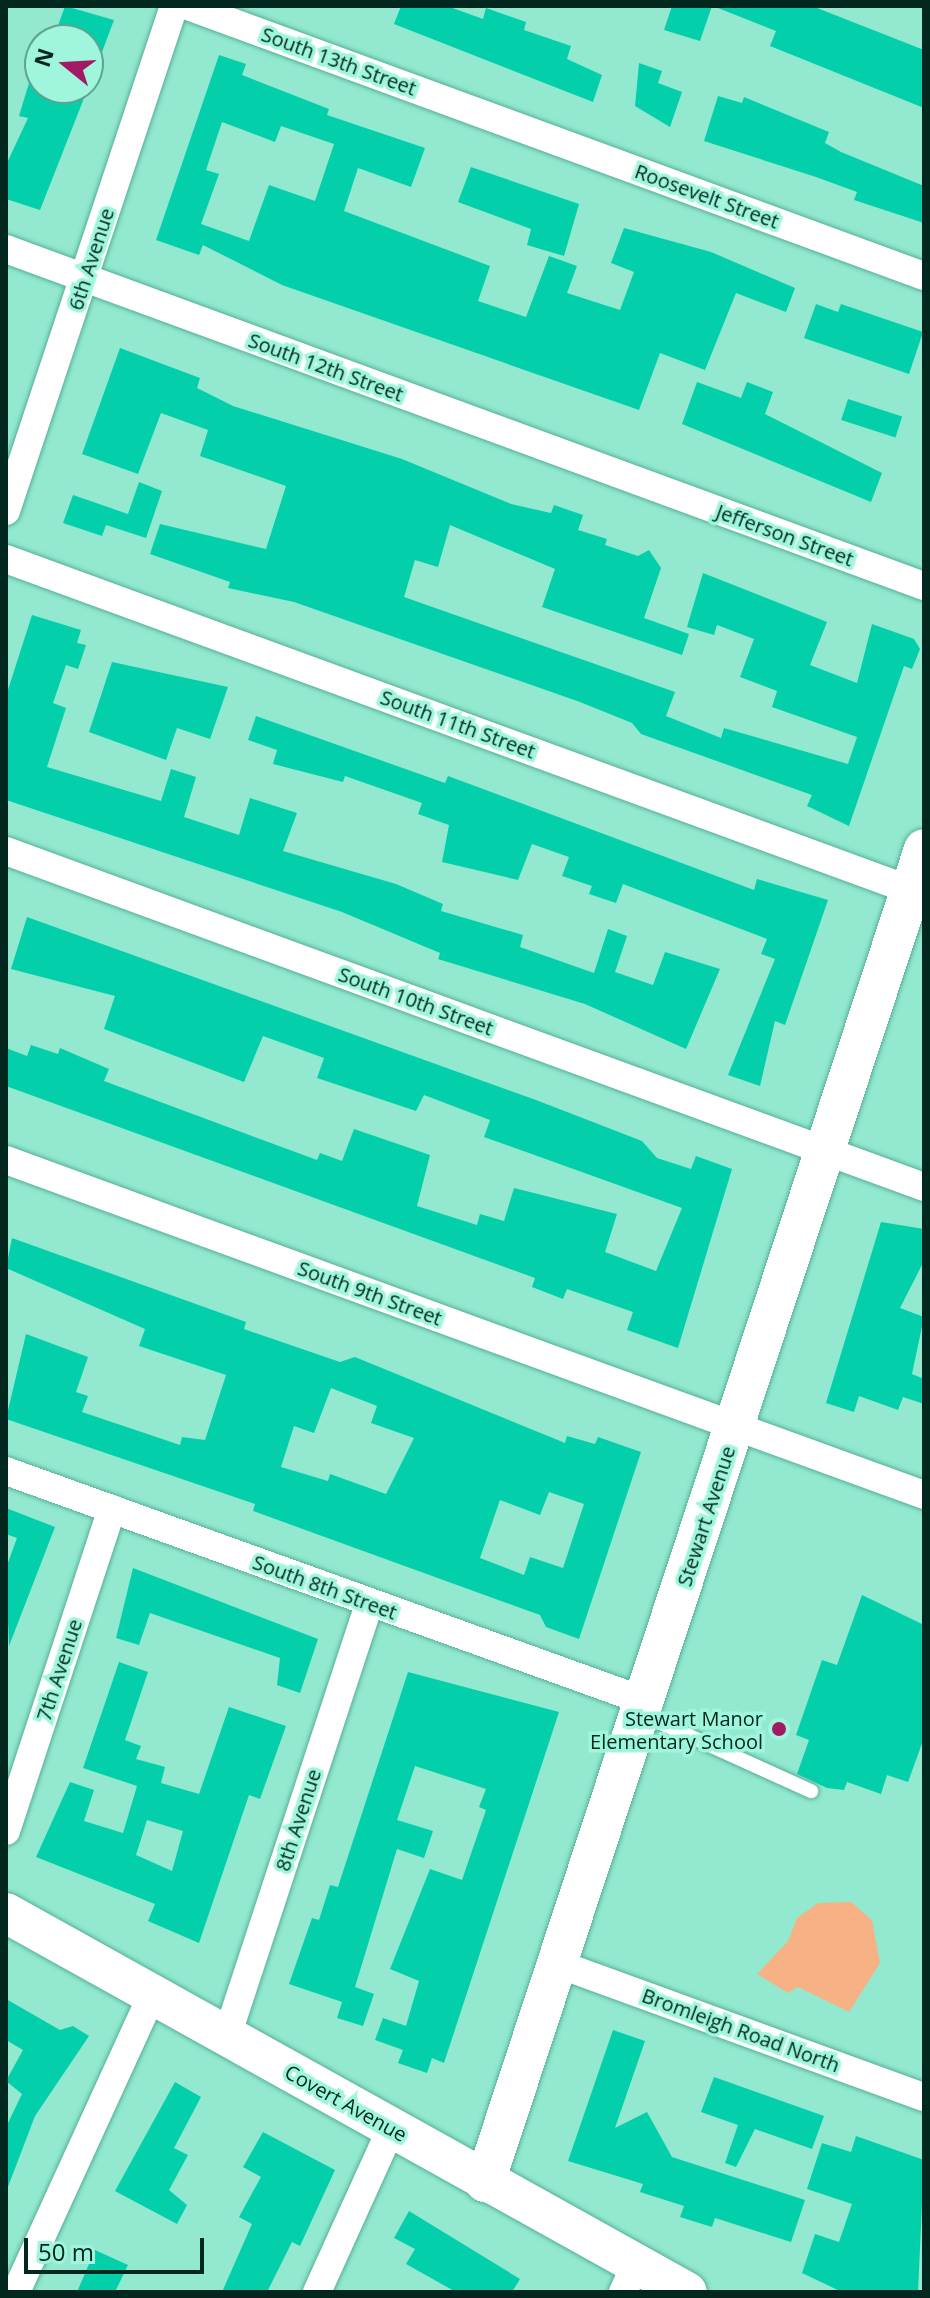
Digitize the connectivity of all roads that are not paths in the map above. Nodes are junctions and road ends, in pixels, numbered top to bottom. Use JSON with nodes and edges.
{"nodes":[{"id":1,"x":174,"y":6,"type":"edge"},
{"id":2,"x":188,"y":6,"type":"edge"},
{"id":3,"x":489,"y":117,"type":"joint"},
{"id":4,"x":6,"y":249,"type":"edge"},
{"id":5,"x":924,"y":276,"type":"edge"},
{"id":6,"x":85,"y":278,"type":"junction"},
{"id":7,"x":645,"y":484,"type":"joint"},
{"id":8,"x":6,"y":511,"type":"edge"},
{"id":9,"x":6,"y":559,"type":"edge"},
{"id":10,"x":924,"y":586,"type":"edge"},
{"id":11,"x":924,"y":849,"type":"edge"},
{"id":12,"x":6,"y":851,"type":"edge"},
{"id":13,"x":917,"y":893,"type":"edge"},
{"id":14,"x":826,"y":1151,"type":"junction"},
{"id":15,"x":6,"y":1160,"type":"edge"},
{"id":16,"x":924,"y":1187,"type":"edge"},
{"id":17,"x":735,"y":1426,"type":"junction"},
{"id":18,"x":6,"y":1471,"type":"edge"},
{"id":19,"x":924,"y":1495,"type":"edge"},
{"id":20,"x":112,"y":1509,"type":"junction"},
{"id":21,"x":369,"y":1603,"type":"junction"},
{"id":22,"x":643,"y":1708,"type":"junction"},
{"id":23,"x":811,"y":1791,"type":"dead end"},
{"id":24,"x":6,"y":1831,"type":"edge"},
{"id":25,"x":6,"y":1913,"type":"edge"},
{"id":26,"x":558,"y":1964,"type":"junction"},
{"id":27,"x":152,"y":1995,"type":"junction"},
{"id":28,"x":227,"y":2036,"type":"junction"},
{"id":29,"x":924,"y":2097,"type":"edge"},
{"id":30,"x":391,"y":2129,"type":"junction"},
{"id":31,"x":485,"y":2182,"type":"junction"},
{"id":32,"x":630,"y":2278,"type":"edge"},
{"id":33,"x":16,"y":2292,"type":"edge"},
{"id":34,"x":317,"y":2292,"type":"edge"},
{"id":35,"x":687,"y":2292,"type":"edge"}],
"edges":[{"from":1,"to":6,"type":"street","name":"6th Avenue"},
{"from":2,"to":3,"type":"street","name":"South 13th Street"},
{"from":3,"to":5,"type":"street","name":"Roosevelt Street"},
{"from":4,"to":6,"type":"street","name":"South 12th Street"},
{"from":6,"to":7,"type":"street","name":"South 12th Street"},
{"from":6,"to":8,"type":"street","name":"6th Avenue"},
{"from":7,"to":10,"type":"street","name":"Jefferson Street"},
{"from":9,"to":13,"type":"street","name":"South 11th Street"},
{"from":11,"to":13,"type":"main road","name":"Stewart Avenue"},
{"from":12,"to":14,"type":"street","name":"South 10th Street"},
{"from":13,"to":14,"type":"main road","name":"Stewart Avenue"},
{"from":14,"to":16,"type":"street","name":"South 10th Street"},
{"from":14,"to":17,"type":"main road","name":"Stewart Avenue"},
{"from":15,"to":17,"type":"street","name":"South 9th Street"},
{"from":17,"to":19,"type":"street","name":"South 9th Street"},
{"from":17,"to":22,"type":"main road","name":"Stewart Avenue"},
{"from":18,"to":20,"type":"street","name":"South 8th Street"},
{"from":20,"to":21,"type":"street","name":"South 8th Street"},
{"from":20,"to":24,"type":"street","name":"7th Avenue"},
{"from":21,"to":22,"type":"street","name":"South 8th Street"},
{"from":21,"to":28,"type":"street","name":"8th Avenue"},
{"from":22,"to":23,"type":"lane"},
{"from":22,"to":26,"type":"main road","name":"Stewart Avenue"},
{"from":25,"to":27,"type":"main road","name":"Covert Avenue"},
{"from":26,"to":29,"type":"street","name":"Bromleigh Road North"},
{"from":26,"to":31,"type":"main road","name":"Stewart Avenue"},
{"from":27,"to":28,"type":"main road","name":"Covert Avenue"},
{"from":27,"to":33,"type":"street"},
{"from":28,"to":30,"type":"main road","name":"Covert Avenue"},
{"from":30,"to":31,"type":"main road","name":"Covert Avenue"},
{"from":30,"to":34,"type":"street"},
{"from":31,"to":32,"type":"main road","name":"Covert Avenue"},
{"from":32,"to":35,"type":"main road","name":"Covert Avenue"}]}
